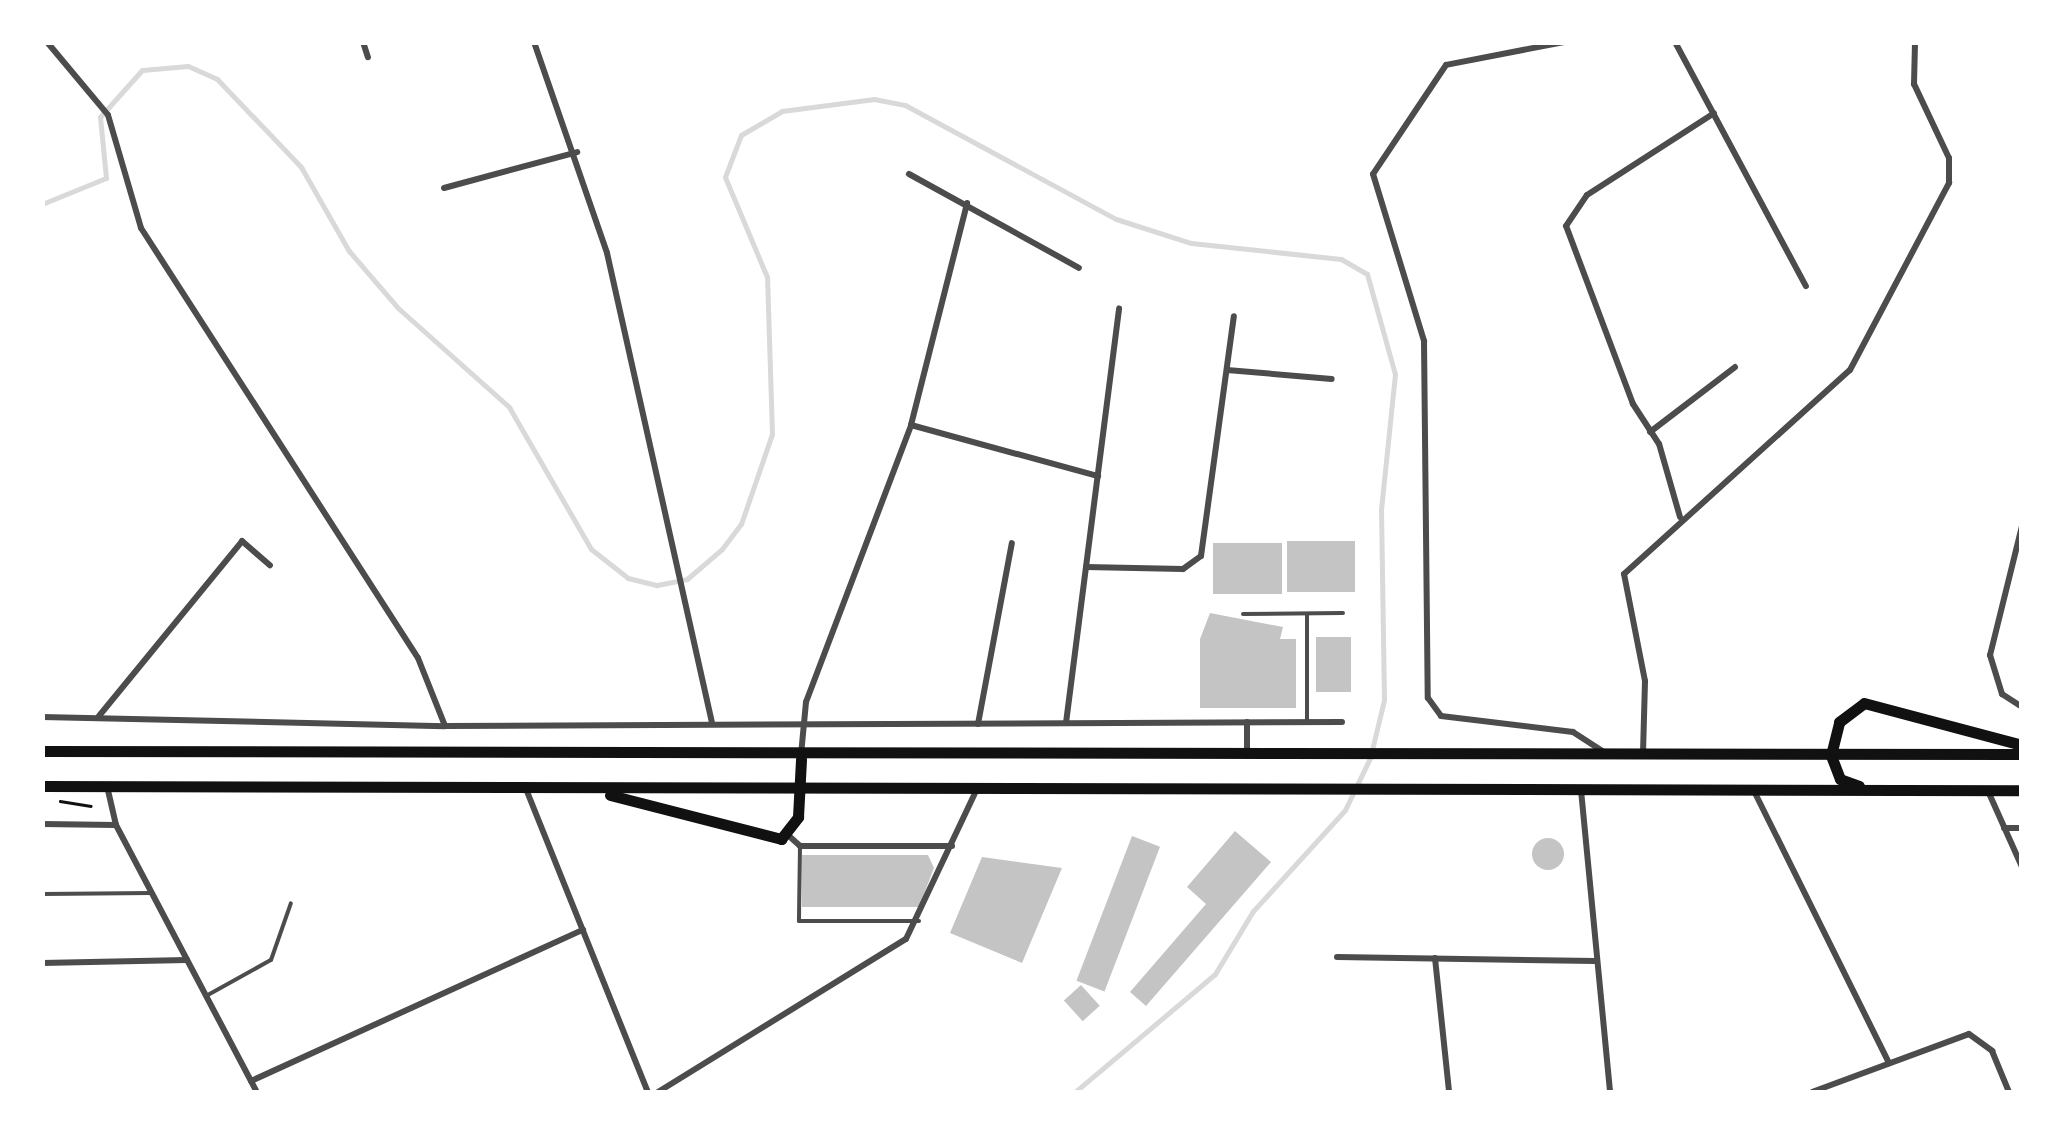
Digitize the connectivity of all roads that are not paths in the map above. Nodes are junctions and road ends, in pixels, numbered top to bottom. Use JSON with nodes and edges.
{"nodes":[{"id":1,"x":47,"y":42,"type":"edge"},
{"id":2,"x":363,"y":42,"type":"edge"},
{"id":3,"x":534,"y":42,"type":"edge"},
{"id":4,"x":1467,"y":42,"type":"edge"},
{"id":5,"x":1564,"y":42,"type":"edge"},
{"id":6,"x":1675,"y":42,"type":"edge"},
{"id":7,"x":1915,"y":42,"type":"edge"},
{"id":8,"x":1469,"y":56,"type":"junction"},
{"id":9,"x":368,"y":57,"type":"dead end"},
{"id":10,"x":1714,"y":113,"type":"junction"},
{"id":11,"x":576,"y":152,"type":"junction"},
{"id":12,"x":909,"y":174,"type":"dead end"},
{"id":13,"x":444,"y":188,"type":"dead end"},
{"id":14,"x":967,"y":203,"type":"junction"},
{"id":15,"x":1079,"y":268,"type":"dead end"},
{"id":16,"x":1806,"y":286,"type":"dead end"},
{"id":17,"x":1119,"y":308,"type":"dead end"},
{"id":18,"x":1234,"y":316,"type":"dead end"},
{"id":19,"x":1735,"y":368,"type":"dead end"},
{"id":20,"x":1227,"y":370,"type":"junction"},
{"id":21,"x":1332,"y":379,"type":"dead end"},
{"id":22,"x":911,"y":424,"type":"junction"},
{"id":23,"x":1650,"y":432,"type":"junction"},
{"id":24,"x":1098,"y":476,"type":"junction"},
{"id":25,"x":1680,"y":516,"type":"junction"},
{"id":26,"x":2022,"y":526,"type":"edge"},
{"id":27,"x":1012,"y":543,"type":"dead end"},
{"id":28,"x":270,"y":565,"type":"dead end"},
{"id":29,"x":1086,"y":567,"type":"junction"},
{"id":30,"x":1342,"y":613,"type":"dead end"},
{"id":31,"x":1242,"y":614,"type":"dead end"},
{"id":32,"x":1307,"y":614,"type":"junction"},
{"id":33,"x":2022,"y":708,"type":"edge"},
{"id":34,"x":42,"y":717,"type":"edge"},
{"id":35,"x":98,"y":717,"type":"junction"},
{"id":36,"x":1247,"y":722,"type":"junction"},
{"id":37,"x":1307,"y":722,"type":"junction"},
{"id":38,"x":1342,"y":722,"type":"dead end"},
{"id":39,"x":712,"y":723,"type":"junction"},
{"id":40,"x":1066,"y":723,"type":"junction"},
{"id":41,"x":978,"y":724,"type":"junction"},
{"id":42,"x":801,"y":725,"type":"junction"},
{"id":43,"x":445,"y":726,"type":"junction"},
{"id":44,"x":2022,"y":745,"type":"edge"},
{"id":45,"x":42,"y":751,"type":"edge"},
{"id":46,"x":1607,"y":754,"type":"junction"},
{"id":47,"x":1643,"y":754,"type":"junction"},
{"id":48,"x":2022,"y":754,"type":"edge"},
{"id":49,"x":1831,"y":755,"type":"junction"},
{"id":50,"x":1247,"y":756,"type":"junction"},
{"id":51,"x":801,"y":759,"type":"junction"},
{"id":52,"x":42,"y":786,"type":"edge"},
{"id":53,"x":107,"y":786,"type":"junction"},
{"id":54,"x":526,"y":789,"type":"junction"},
{"id":55,"x":1581,"y":789,"type":"junction"},
{"id":56,"x":593,"y":790,"type":"junction"},
{"id":57,"x":1754,"y":790,"type":"junction"},
{"id":58,"x":1884,"y":790,"type":"junction"},
{"id":59,"x":1988,"y":790,"type":"junction"},
{"id":60,"x":2022,"y":790,"type":"edge"},
{"id":61,"x":975,"y":793,"type":"junction"},
{"id":62,"x":801,"y":794,"type":"junction"},
{"id":63,"x":42,"y":824,"type":"edge"},
{"id":64,"x":116,"y":825,"type":"junction"},
{"id":65,"x":2004,"y":828,"type":"junction"},
{"id":66,"x":2022,"y":828,"type":"edge"},
{"id":67,"x":789,"y":836,"type":"junction"},
{"id":68,"x":800,"y":846,"type":"junction"},
{"id":69,"x":952,"y":846,"type":"junction"},
{"id":70,"x":2022,"y":868,"type":"edge"},
{"id":71,"x":152,"y":893,"type":"junction"},
{"id":72,"x":42,"y":894,"type":"edge"},
{"id":73,"x":291,"y":903,"type":"dead end"},
{"id":74,"x":919,"y":921,"type":"junction"},
{"id":75,"x":582,"y":930,"type":"junction"},
{"id":76,"x":1338,"y":957,"type":"dead end"},
{"id":77,"x":1435,"y":958,"type":"junction"},
{"id":78,"x":187,"y":960,"type":"junction"},
{"id":79,"x":1596,"y":961,"type":"junction"},
{"id":80,"x":42,"y":963,"type":"edge"},
{"id":81,"x":206,"y":996,"type":"junction"},
{"id":82,"x":1889,"y":1063,"type":"junction"},
{"id":83,"x":251,"y":1081,"type":"junction"},
{"id":84,"x":257,"y":1092,"type":"edge"},
{"id":85,"x":648,"y":1092,"type":"edge"},
{"id":86,"x":658,"y":1092,"type":"edge"},
{"id":87,"x":1449,"y":1092,"type":"edge"},
{"id":88,"x":1610,"y":1092,"type":"edge"},
{"id":89,"x":1812,"y":1092,"type":"edge"},
{"id":90,"x":2008,"y":1092,"type":"edge"}],
"edges":[{"from":1,"to":43,"type":"street"},
{"from":2,"to":9,"type":"street"},
{"from":3,"to":11,"type":"street"},
{"from":4,"to":8,"type":"street"},
{"from":5,"to":8,"type":"street"},
{"from":6,"to":10,"type":"street"},
{"from":7,"to":25,"type":"street"},
{"from":8,"to":46,"type":"street"},
{"from":10,"to":16,"type":"street"},
{"from":10,"to":23,"type":"street"},
{"from":11,"to":13,"type":"street"},
{"from":11,"to":39,"type":"street"},
{"from":12,"to":14,"type":"street"},
{"from":14,"to":15,"type":"street"},
{"from":14,"to":22,"type":"street"},
{"from":17,"to":24,"type":"street"},
{"from":18,"to":20,"type":"street"},
{"from":19,"to":23,"type":"street"},
{"from":20,"to":21,"type":"street"},
{"from":20,"to":29,"type":"street"},
{"from":22,"to":24,"type":"street"},
{"from":22,"to":42,"type":"street"},
{"from":23,"to":25,"type":"street"},
{"from":24,"to":29,"type":"street"},
{"from":25,"to":47,"type":"street"},
{"from":26,"to":33,"type":"street"},
{"from":27,"to":41,"type":"street"},
{"from":28,"to":35,"type":"street"},
{"from":29,"to":40,"type":"street"},
{"from":30,"to":32,"type":"lane"},
{"from":31,"to":32,"type":"lane"},
{"from":32,"to":37,"type":"lane"},
{"from":34,"to":35,"type":"street"},
{"from":35,"to":43,"type":"street"},
{"from":36,"to":37,"type":"street"},
{"from":36,"to":40,"type":"street"},
{"from":36,"to":50,"type":"street"},
{"from":37,"to":38,"type":"street"},
{"from":39,"to":42,"type":"street"},
{"from":39,"to":43,"type":"street"},
{"from":40,"to":41,"type":"street"},
{"from":41,"to":42,"type":"street"},
{"from":42,"to":51,"type":"street"},
{"from":44,"to":49,"type":"highway"},
{"from":45,"to":51,"type":"highway"},
{"from":46,"to":47,"type":"highway"},
{"from":46,"to":50,"type":"highway"},
{"from":47,"to":49,"type":"highway"},
{"from":48,"to":49,"type":"highway"},
{"from":49,"to":58,"type":"highway"},
{"from":50,"to":51,"type":"highway"},
{"from":51,"to":62,"type":"highway"},
{"from":52,"to":53,"type":"highway"},
{"from":53,"to":54,"type":"highway"},
{"from":53,"to":64,"type":"street"},
{"from":54,"to":56,"type":"highway"},
{"from":54,"to":75,"type":"street"},
{"from":55,"to":57,"type":"highway"},
{"from":55,"to":61,"type":"highway"},
{"from":55,"to":79,"type":"street"},
{"from":56,"to":62,"type":"highway"},
{"from":56,"to":67,"type":"highway"},
{"from":57,"to":58,"type":"highway"},
{"from":57,"to":82,"type":"street"},
{"from":58,"to":59,"type":"highway"},
{"from":59,"to":60,"type":"highway"},
{"from":59,"to":65,"type":"street"},
{"from":61,"to":62,"type":"highway"},
{"from":61,"to":69,"type":"street"},
{"from":62,"to":67,"type":"highway"},
{"from":63,"to":64,"type":"street"},
{"from":64,"to":71,"type":"street"},
{"from":65,"to":66,"type":"street"},
{"from":65,"to":70,"type":"street"},
{"from":67,"to":68,"type":"street"},
{"from":68,"to":69,"type":"street"},
{"from":68,"to":74,"type":"lane"},
{"from":69,"to":74,"type":"street"},
{"from":71,"to":72,"type":"lane"},
{"from":71,"to":78,"type":"street"},
{"from":73,"to":81,"type":"lane"},
{"from":74,"to":86,"type":"street"},
{"from":75,"to":83,"type":"street"},
{"from":75,"to":85,"type":"street"},
{"from":76,"to":77,"type":"street"},
{"from":77,"to":79,"type":"street"},
{"from":77,"to":87,"type":"street"},
{"from":78,"to":80,"type":"street"},
{"from":78,"to":81,"type":"street"},
{"from":79,"to":88,"type":"street"},
{"from":81,"to":83,"type":"street"},
{"from":82,"to":89,"type":"street"},
{"from":82,"to":90,"type":"street"},
{"from":83,"to":84,"type":"street"}]}
